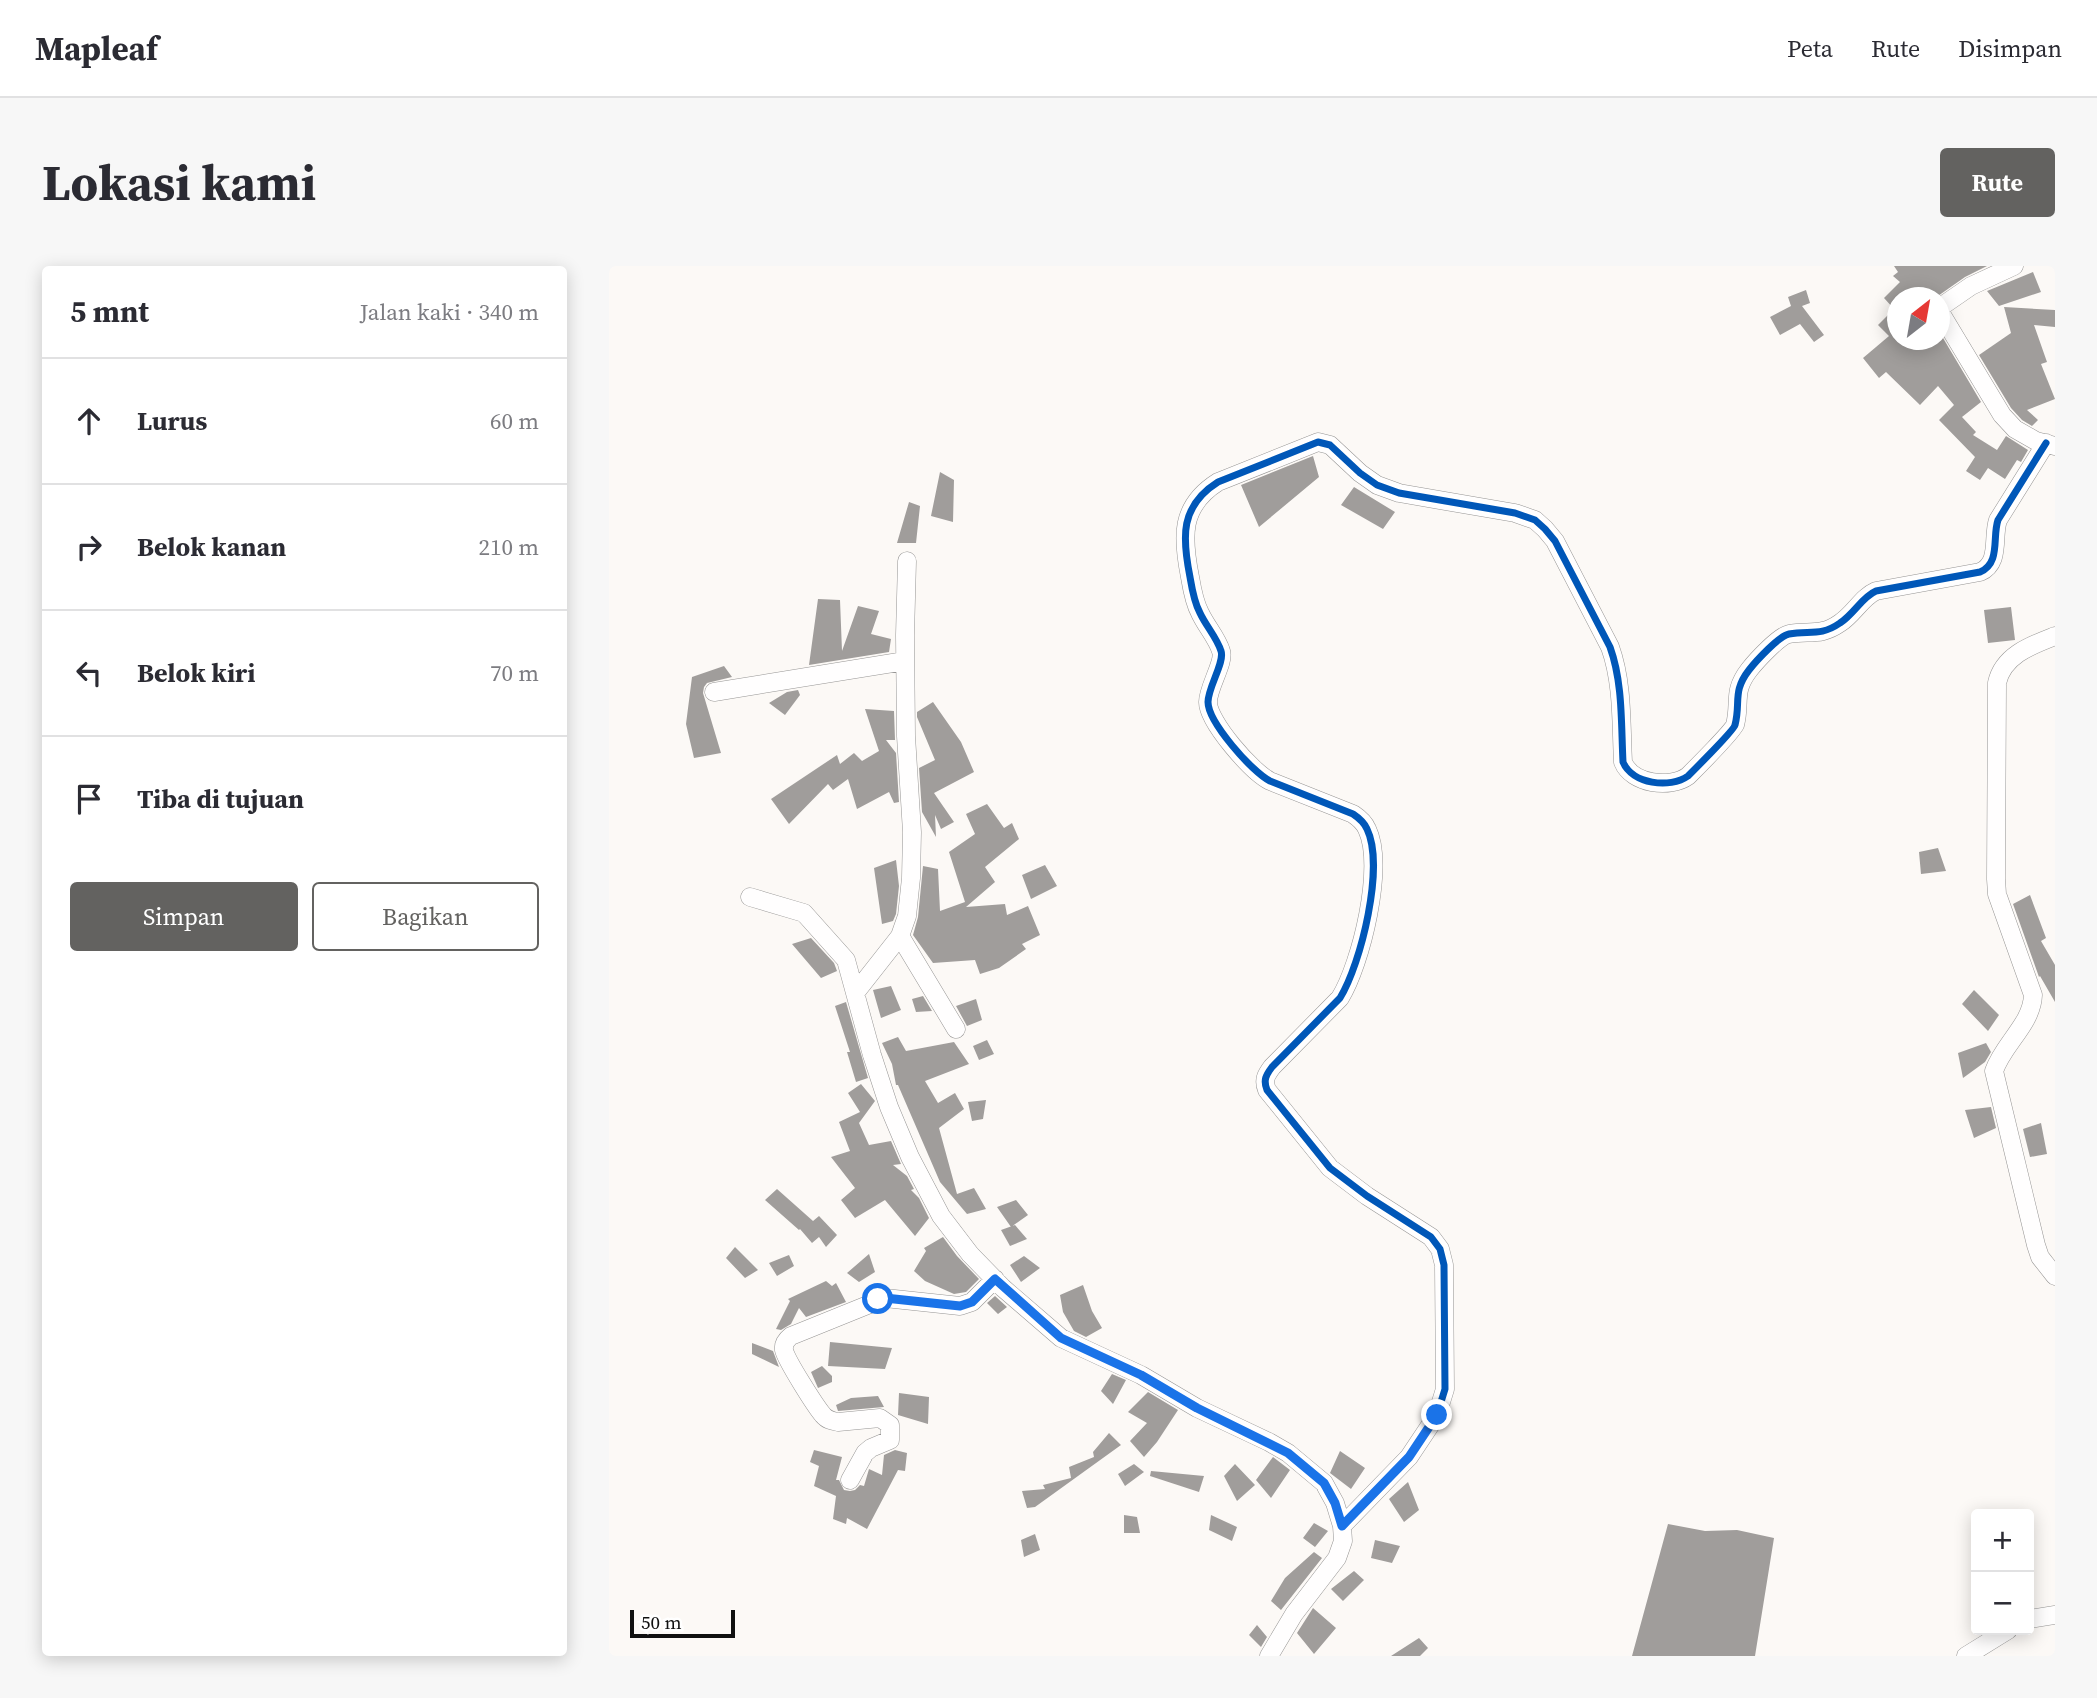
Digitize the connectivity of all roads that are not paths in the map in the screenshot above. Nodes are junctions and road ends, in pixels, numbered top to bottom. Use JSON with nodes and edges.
{"nodes":[{"id":1,"x":2014,"y":266,"type":"edge"},
{"id":2,"x":2050,"y":444,"type":"edge"},
{"id":3,"x":907,"y":561,"type":"dead end"},
{"id":4,"x":2055,"y":636,"type":"edge"},
{"id":5,"x":905,"y":661,"type":"junction"},
{"id":6,"x":714,"y":692,"type":"dead end"},
{"id":7,"x":750,"y":897,"type":"dead end"},
{"id":8,"x":900,"y":936,"type":"junction"},
{"id":9,"x":856,"y":992,"type":"junction"},
{"id":10,"x":956,"y":1029,"type":"dead end"},
{"id":11,"x":2055,"y":1276,"type":"edge"},
{"id":12,"x":995,"y":1279,"type":"junction"},
{"id":13,"x":850,"y":1480,"type":"dead end"},
{"id":14,"x":1342,"y":1526,"type":"junction"},
{"id":15,"x":2055,"y":1615,"type":"edge"},
{"id":16,"x":2034,"y":1618,"type":"edge"},
{"id":17,"x":2000,"y":1635,"type":"edge"},
{"id":18,"x":1269,"y":1656,"type":"edge"},
{"id":19,"x":1966,"y":1656,"type":"edge"}],
"edges":[{"from":1,"to":2,"type":"street"},
{"from":2,"to":14,"type":"street"},
{"from":3,"to":5,"type":"street"},
{"from":4,"to":11,"type":"street"},
{"from":5,"to":6,"type":"street"},
{"from":5,"to":8,"type":"street"},
{"from":7,"to":9,"type":"street"},
{"from":8,"to":9,"type":"street"},
{"from":8,"to":10,"type":"street"},
{"from":9,"to":12,"type":"street"},
{"from":12,"to":13,"type":"street"},
{"from":12,"to":14,"type":"street"},
{"from":14,"to":18,"type":"street"},
{"from":15,"to":16,"type":"street"},
{"from":17,"to":19,"type":"street"}]}
